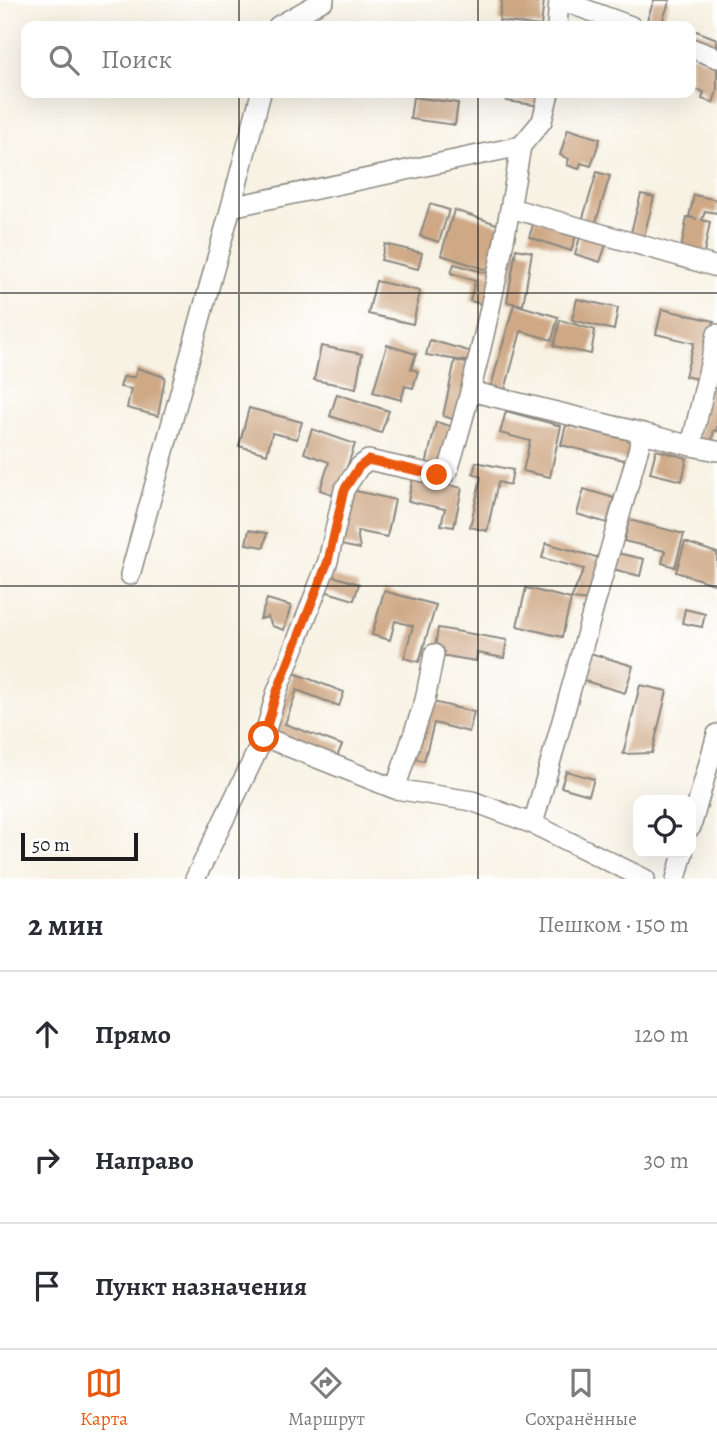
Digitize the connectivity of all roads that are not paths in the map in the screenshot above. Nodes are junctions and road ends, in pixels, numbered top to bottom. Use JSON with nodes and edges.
{"nodes":[{"id":1,"x":324,"y":0,"type":"edge"},
{"id":2,"x":560,"y":0,"type":"edge"},
{"id":3,"x":287,"y":21,"type":"edge"},
{"id":4,"x":558,"y":21,"type":"edge"},
{"id":5,"x":617,"y":21,"type":"edge"},
{"id":6,"x":696,"y":50,"type":"edge"},
{"id":7,"x":717,"y":58,"type":"edge"},
{"id":8,"x":260,"y":98,"type":"edge"},
{"id":9,"x":548,"y":98,"type":"edge"},
{"id":10,"x":521,"y":146,"type":"junction"},
{"id":11,"x":231,"y":207,"type":"junction"},
{"id":12,"x":510,"y":208,"type":"junction"},
{"id":13,"x":717,"y":267,"type":"edge"},
{"id":14,"x":717,"y":334,"type":"edge"},
{"id":15,"x":470,"y":391,"type":"junction"},
{"id":16,"x":643,"y":433,"type":"junction"},
{"id":17,"x":691,"y":446,"type":"junction"},
{"id":18,"x":717,"y":452,"type":"edge"},
{"id":19,"x":130,"y":575,"type":"dead end"},
{"id":20,"x":434,"y":654,"type":"dead end"},
{"id":21,"x":717,"y":734,"type":"edge"},
{"id":22,"x":264,"y":737,"type":"junction"},
{"id":23,"x":395,"y":789,"type":"junction"},
{"id":24,"x":696,"y":809,"type":"edge"},
{"id":25,"x":533,"y":824,"type":"junction"},
{"id":26,"x":682,"y":858,"type":"edge"},
{"id":27,"x":195,"y":879,"type":"edge"},
{"id":28,"x":645,"y":879,"type":"edge"},
{"id":29,"x":676,"y":879,"type":"edge"}],
"edges":[{"from":1,"to":3,"type":"street"},
{"from":2,"to":4,"type":"street"},
{"from":2,"to":5,"type":"street"},
{"from":6,"to":7,"type":"street"},
{"from":8,"to":11,"type":"street"},
{"from":9,"to":10,"type":"street"},
{"from":10,"to":11,"type":"street"},
{"from":10,"to":12,"type":"street"},
{"from":11,"to":19,"type":"street"},
{"from":12,"to":13,"type":"street"},
{"from":12,"to":15,"type":"street"},
{"from":14,"to":17,"type":"street"},
{"from":15,"to":16,"type":"street"},
{"from":15,"to":22,"type":"street"},
{"from":16,"to":17,"type":"street"},
{"from":16,"to":25,"type":"street"},
{"from":17,"to":18,"type":"street"},
{"from":20,"to":23,"type":"street"},
{"from":21,"to":24,"type":"street"},
{"from":22,"to":23,"type":"street"},
{"from":22,"to":27,"type":"street"},
{"from":23,"to":25,"type":"street"},
{"from":25,"to":28,"type":"street"},
{"from":26,"to":29,"type":"street"}]}
